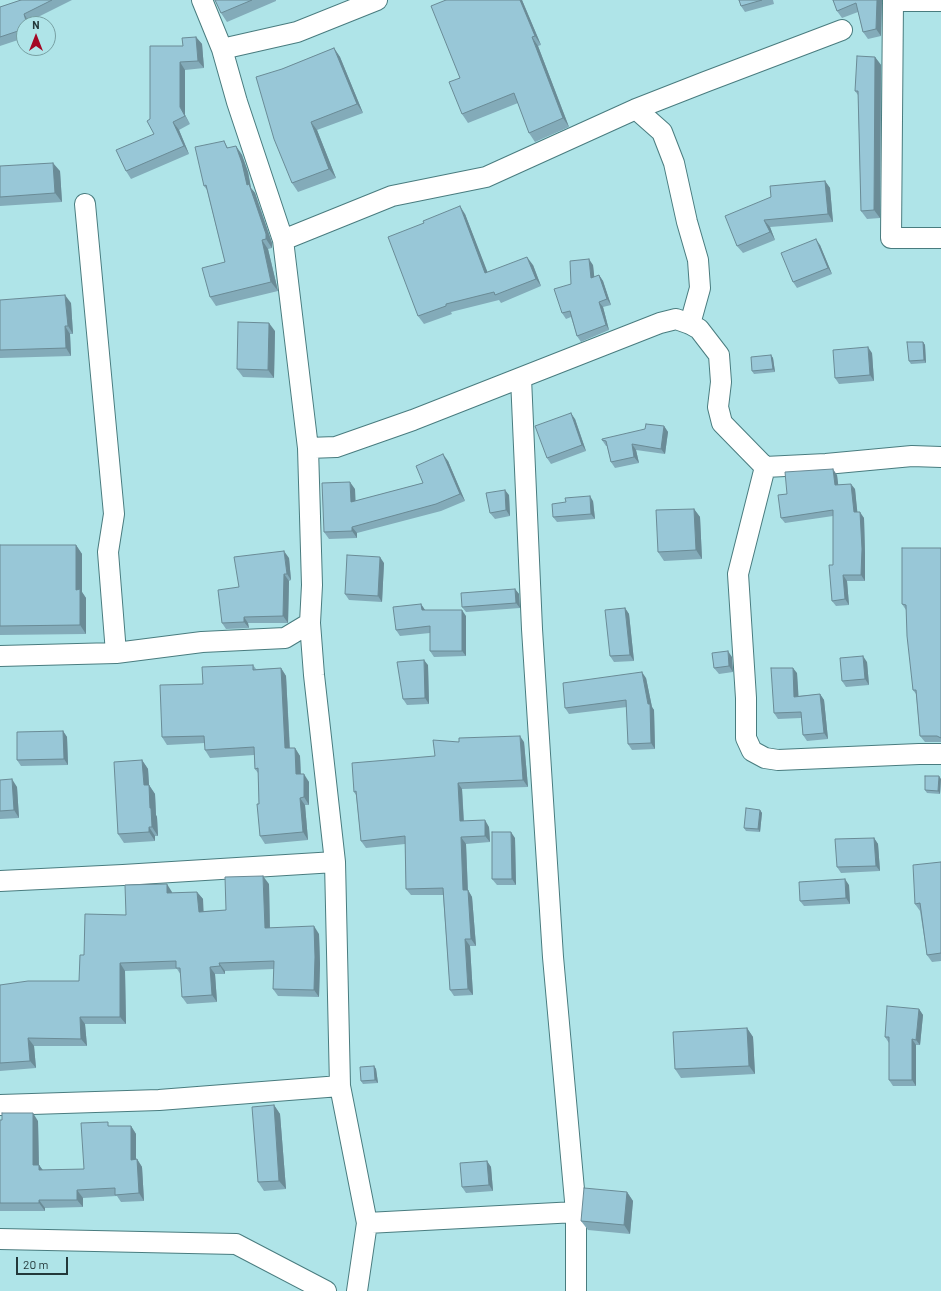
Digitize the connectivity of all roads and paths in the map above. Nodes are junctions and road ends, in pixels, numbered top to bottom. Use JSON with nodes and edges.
{"nodes":[{"id":1,"x":202,"y":0,"type":"edge"},
{"id":2,"x":378,"y":0,"type":"edge"},
{"id":3,"x":893,"y":1,"type":"edge"},
{"id":4,"x":941,"y":1,"type":"edge"},
{"id":5,"x":842,"y":30,"type":"dead end"},
{"id":6,"x":222,"y":49,"type":"junction"},
{"id":7,"x":636,"y":109,"type":"junction"},
{"id":8,"x":84,"y":204,"type":"dead end"},
{"id":9,"x":941,"y":238,"type":"edge"},
{"id":10,"x":283,"y":240,"type":"junction"},
{"id":11,"x":690,"y":324,"type":"junction"},
{"id":12,"x":521,"y":378,"type":"junction"},
{"id":13,"x":308,"y":448,"type":"junction"},
{"id":14,"x":941,"y":457,"type":"edge"},
{"id":15,"x":765,"y":467,"type":"junction"},
{"id":16,"x":310,"y":623,"type":"junction"},
{"id":17,"x":116,"y":653,"type":"junction"},
{"id":18,"x":0,"y":656,"type":"edge"},
{"id":19,"x":941,"y":754,"type":"edge"},
{"id":20,"x":335,"y":862,"type":"junction"},
{"id":21,"x":0,"y":881,"type":"edge"},
{"id":22,"x":340,"y":1086,"type":"junction"},
{"id":23,"x":0,"y":1106,"type":"edge"},
{"id":24,"x":576,"y":1212,"type":"junction"},
{"id":25,"x":367,"y":1223,"type":"junction"},
{"id":26,"x":0,"y":1239,"type":"edge"},
{"id":27,"x":326,"y":1291,"type":"edge"},
{"id":28,"x":357,"y":1291,"type":"edge"},
{"id":29,"x":576,"y":1291,"type":"edge"}],
"edges":[{"from":1,"to":6,"type":"street"},
{"from":2,"to":6,"type":"street"},
{"from":3,"to":4,"type":"street"},
{"from":3,"to":9,"type":"street"},
{"from":5,"to":7,"type":"street"},
{"from":6,"to":10,"type":"street"},
{"from":7,"to":10,"type":"street"},
{"from":7,"to":11,"type":"street"},
{"from":8,"to":17,"type":"street"},
{"from":10,"to":13,"type":"street"},
{"from":11,"to":12,"type":"street"},
{"from":11,"to":15,"type":"street"},
{"from":12,"to":13,"type":"street"},
{"from":12,"to":24,"type":"street"},
{"from":13,"to":16,"type":"street"},
{"from":14,"to":15,"type":"street"},
{"from":15,"to":19,"type":"street"},
{"from":16,"to":17,"type":"street"},
{"from":16,"to":20,"type":"street"},
{"from":17,"to":18,"type":"street"},
{"from":20,"to":21,"type":"street"},
{"from":20,"to":22,"type":"street"},
{"from":22,"to":23,"type":"street"},
{"from":22,"to":25,"type":"street"},
{"from":24,"to":25,"type":"street"},
{"from":24,"to":29,"type":"street"},
{"from":25,"to":28,"type":"street"},
{"from":26,"to":27,"type":"street"}]}
